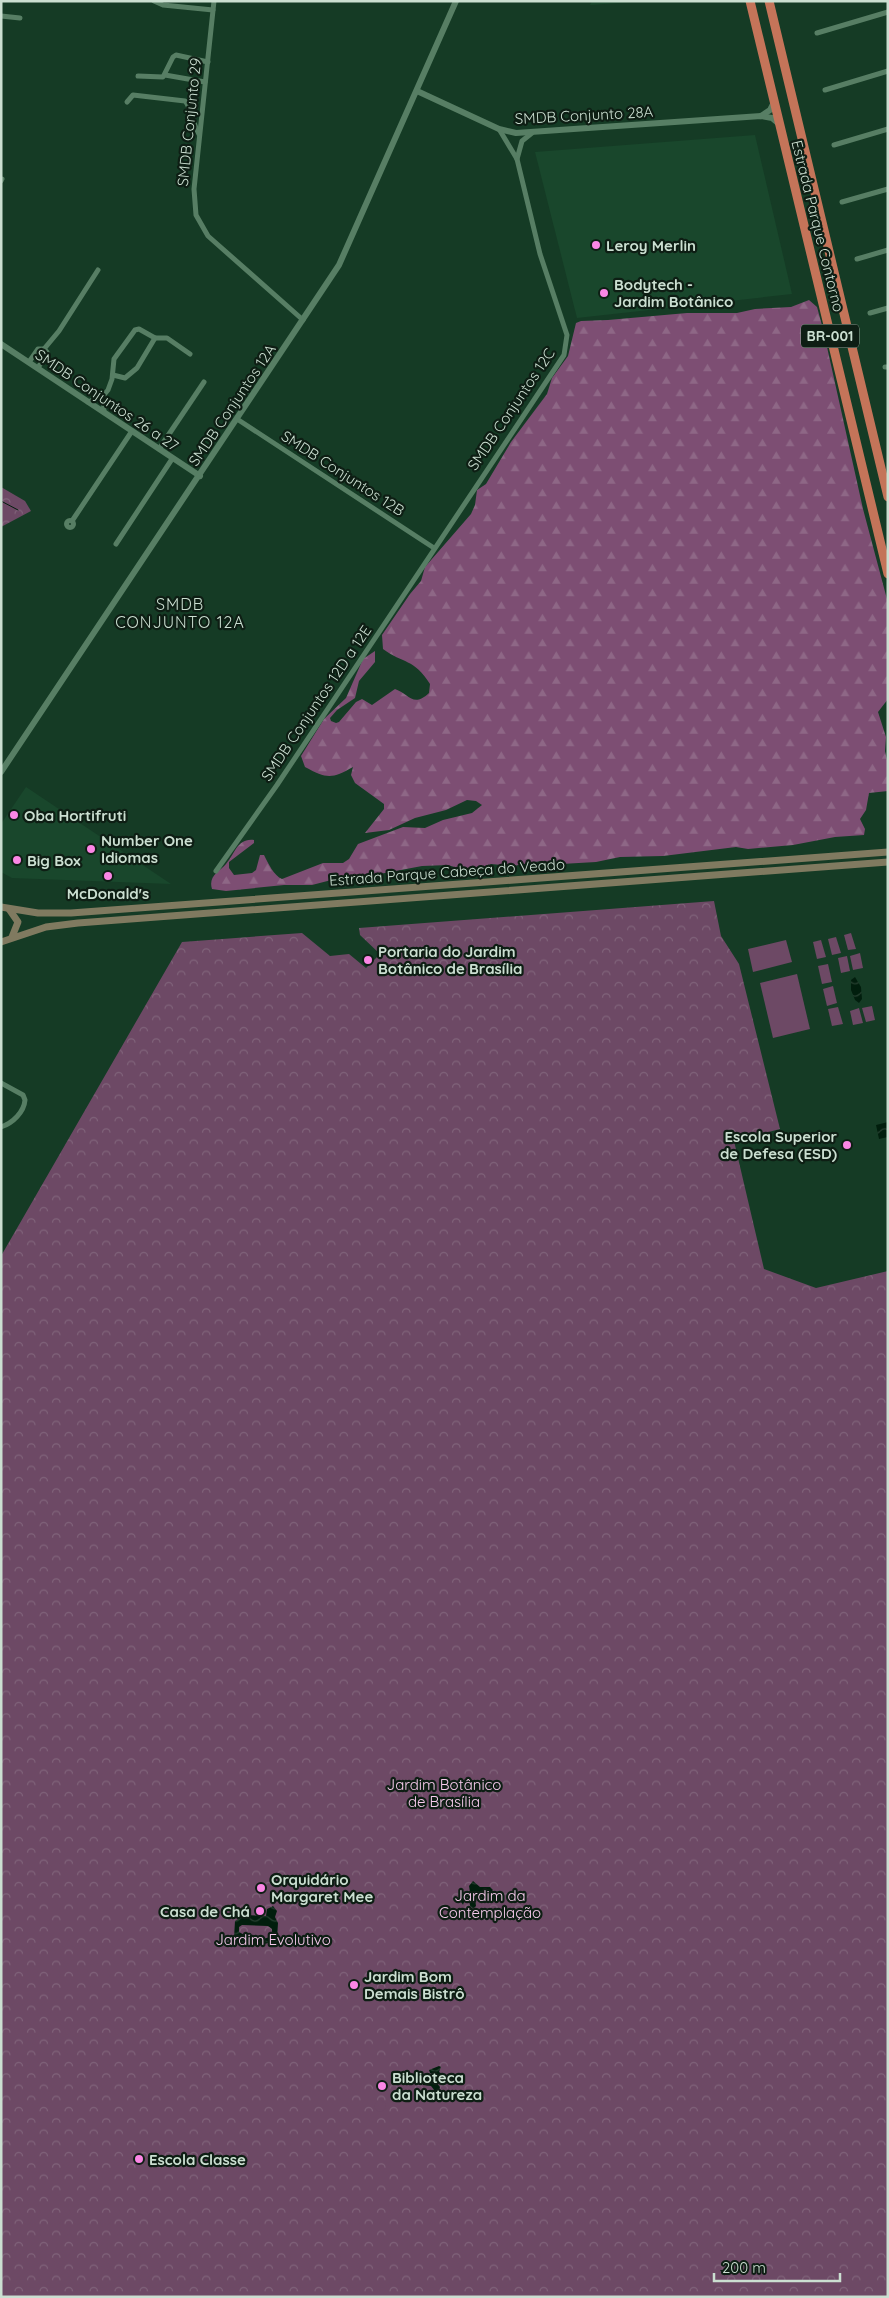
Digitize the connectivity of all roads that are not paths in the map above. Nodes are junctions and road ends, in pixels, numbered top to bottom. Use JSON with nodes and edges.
{"nodes":[{"id":1,"x":154,"y":1,"type":"edge"},
{"id":2,"x":214,"y":1,"type":"edge"},
{"id":3,"x":456,"y":1,"type":"edge"},
{"id":4,"x":751,"y":1,"type":"edge"},
{"id":5,"x":768,"y":4,"type":"edge"},
{"id":6,"x":213,"y":10,"type":"junction"},
{"id":7,"x":888,"y":12,"type":"edge"},
{"id":8,"x":1,"y":16,"type":"edge"},
{"id":9,"x":20,"y":18,"type":"dead end"},
{"id":10,"x":817,"y":33,"type":"dead end"},
{"id":11,"x":208,"y":62,"type":"junction"},
{"id":12,"x":888,"y":71,"type":"edge"},
{"id":13,"x":165,"y":75,"type":"junction"},
{"id":14,"x":138,"y":76,"type":"dead end"},
{"id":15,"x":205,"y":82,"type":"junction"},
{"id":16,"x":416,"y":90,"type":"junction"},
{"id":17,"x":825,"y":90,"type":"dead end"},
{"id":18,"x":127,"y":102,"type":"dead end"},
{"id":19,"x":774,"y":102,"type":"junction"},
{"id":20,"x":761,"y":116,"type":"junction"},
{"id":21,"x":779,"y":124,"type":"junction"},
{"id":22,"x":499,"y":129,"type":"junction"},
{"id":23,"x":888,"y":129,"type":"edge"},
{"id":24,"x":534,"y":132,"type":"junction"},
{"id":25,"x":199,"y":135,"type":"junction"},
{"id":26,"x":834,"y":145,"type":"dead end"},
{"id":27,"x":517,"y":159,"type":"junction"},
{"id":28,"x":888,"y":189,"type":"edge"},
{"id":29,"x":842,"y":202,"type":"dead end"},
{"id":30,"x":888,"y":250,"type":"edge"},
{"id":31,"x":857,"y":259,"type":"dead end"},
{"id":32,"x":98,"y":270,"type":"dead end"},
{"id":33,"x":888,"y":308,"type":"edge"},
{"id":34,"x":870,"y":313,"type":"dead end"},
{"id":35,"x":303,"y":320,"type":"junction"},
{"id":36,"x":155,"y":338,"type":"junction"},
{"id":37,"x":1,"y":344,"type":"edge"},
{"id":38,"x":44,"y":349,"type":"junction"},
{"id":39,"x":190,"y":354,"type":"dead end"},
{"id":40,"x":29,"y":362,"type":"junction"},
{"id":41,"x":38,"y":368,"type":"junction"},
{"id":42,"x":113,"y":375,"type":"junction"},
{"id":43,"x":204,"y":382,"type":"dead end"},
{"id":44,"x":103,"y":396,"type":"junction"},
{"id":45,"x":88,"y":402,"type":"junction"},
{"id":46,"x":104,"y":412,"type":"junction"},
{"id":47,"x":237,"y":419,"type":"junction"},
{"id":48,"x":132,"y":431,"type":"junction"},
{"id":49,"x":159,"y":450,"type":"junction"},
{"id":50,"x":172,"y":459,"type":"junction"},
{"id":51,"x":200,"y":476,"type":"junction"},
{"id":52,"x":886,"y":483,"type":"edge"},
{"id":53,"x":888,"y":495,"type":"edge"},
{"id":54,"x":72,"y":521,"type":"dead end"},
{"id":55,"x":116,"y":544,"type":"dead end"},
{"id":56,"x":434,"y":548,"type":"junction"},
{"id":57,"x":888,"y":574,"type":"edge"},
{"id":58,"x":1,"y":772,"type":"edge"},
{"id":59,"x":888,"y":852,"type":"edge"},
{"id":60,"x":888,"y":862,"type":"edge"},
{"id":61,"x":678,"y":868,"type":"junction"},
{"id":62,"x":687,"y":868,"type":"junction"},
{"id":63,"x":216,"y":871,"type":"dead end"},
{"id":64,"x":688,"y":877,"type":"junction"},
{"id":65,"x":678,"y":878,"type":"junction"},
{"id":66,"x":5,"y":908,"type":"edge"},
{"id":67,"x":12,"y":937,"type":"junction"},
{"id":68,"x":1,"y":942,"type":"edge"},
{"id":69,"x":1,"y":1083,"type":"edge"},
{"id":70,"x":1,"y":1127,"type":"edge"}],
"edges":[{"from":1,"to":6,"type":"street"},
{"from":2,"to":6,"type":"street","name":"SMDB Conjunto 29"},
{"from":3,"to":16,"type":"street","name":"SMDB Conjuntos 12A"},
{"from":4,"to":19,"type":"highway","name":"Estrada Parque Contorno","number":"BR-001"},
{"from":5,"to":52,"type":"highway","name":"Estrada Parque Contorno","number":"BR-001"},
{"from":6,"to":11,"type":"street","name":"SMDB Conjunto 29"},
{"from":7,"to":10,"type":"street"},
{"from":8,"to":9,"type":"street"},
{"from":11,"to":13,"type":"street"},
{"from":11,"to":15,"type":"street","name":"SMDB Conjunto 29"},
{"from":12,"to":17,"type":"street"},
{"from":13,"to":14,"type":"street"},
{"from":13,"to":15,"type":"street"},
{"from":15,"to":25,"type":"street","name":"SMDB Conjunto 29"},
{"from":16,"to":22,"type":"street","name":"SMDB Conjunto 28A"},
{"from":16,"to":35,"type":"street","name":"SMDB Conjuntos 12A"},
{"from":18,"to":25,"type":"street"},
{"from":19,"to":20,"type":"street"},
{"from":19,"to":21,"type":"highway","name":"Estrada Parque Contorno","number":"BR-001"},
{"from":20,"to":21,"type":"street"},
{"from":20,"to":24,"type":"street","name":"SMDB Conjunto 28A"},
{"from":21,"to":57,"type":"highway","name":"Estrada Parque Contorno","number":"BR-001"},
{"from":22,"to":24,"type":"street","name":"SMDB Conjunto 28A"},
{"from":22,"to":27,"type":"street","name":"SMDB Conjuntos 12C"},
{"from":23,"to":26,"type":"street"},
{"from":24,"to":27,"type":"street"},
{"from":25,"to":35,"type":"street","name":"SMDB Conjunto 29"},
{"from":27,"to":56,"type":"street","name":"SMDB Conjuntos 12C"},
{"from":28,"to":29,"type":"street"},
{"from":30,"to":31,"type":"street"},
{"from":32,"to":38,"type":"street"},
{"from":33,"to":34,"type":"street"},
{"from":35,"to":47,"type":"street","name":"SMDB Conjuntos 12A"},
{"from":36,"to":39,"type":"street"},
{"from":36,"to":42,"type":"street"},
{"from":36,"to":42,"type":"street"},
{"from":37,"to":40,"type":"street","name":"SMDB Conjuntos 26 a 27"},
{"from":38,"to":40,"type":"street"},
{"from":38,"to":41,"type":"street"},
{"from":40,"to":41,"type":"street","name":"SMDB Conjuntos 26 a 27"},
{"from":41,"to":45,"type":"street","name":"SMDB Conjuntos 26 a 27"},
{"from":42,"to":44,"type":"street"},
{"from":43,"to":49,"type":"street"},
{"from":44,"to":45,"type":"street"},
{"from":44,"to":46,"type":"street"},
{"from":45,"to":46,"type":"street","name":"SMDB Conjuntos 26 a 27"},
{"from":46,"to":48,"type":"street","name":"SMDB Conjuntos 26 a 27"},
{"from":47,"to":51,"type":"street","name":"SMDB Conjuntos 12A"},
{"from":47,"to":56,"type":"street","name":"SMDB Conjuntos 12B"},
{"from":48,"to":49,"type":"street","name":"SMDB Conjuntos 26 a 27"},
{"from":48,"to":54,"type":"street"},
{"from":49,"to":50,"type":"street","name":"SMDB Conjuntos 26 a 27"},
{"from":50,"to":51,"type":"street","name":"SMDB Conjuntos 26 a 27"},
{"from":50,"to":55,"type":"street"},
{"from":51,"to":58,"type":"street","name":"SMDB Conjuntos 12A"},
{"from":52,"to":53,"type":"highway","name":"Estrada Parque Contorno","number":"BR-001"},
{"from":56,"to":63,"type":"street","name":"SMDB Conjuntos 12D a 12E"},
{"from":59,"to":62,"type":"main road","name":"Estrada Parque Cabeça do Veado"},
{"from":60,"to":64,"type":"main road","name":"Estrada Parque Cabeça do Veado"},
{"from":61,"to":62,"type":"main road","name":"Estrada Parque Cabeça do Veado"},
{"from":61,"to":65,"type":"main road"},
{"from":61,"to":66,"type":"main road","name":"Estrada Parque Cabeça do Veado"},
{"from":62,"to":64,"type":"main road"},
{"from":64,"to":65,"type":"main road","name":"Estrada Parque Cabeça do Veado"},
{"from":65,"to":67,"type":"main road","name":"Estrada Parque Cabeça do Veado"},
{"from":66,"to":67,"type":"main road"},
{"from":67,"to":68,"type":"main road","name":"Estrada Parque Cabeça do Veado"},
{"from":69,"to":70,"type":"street"}]}
